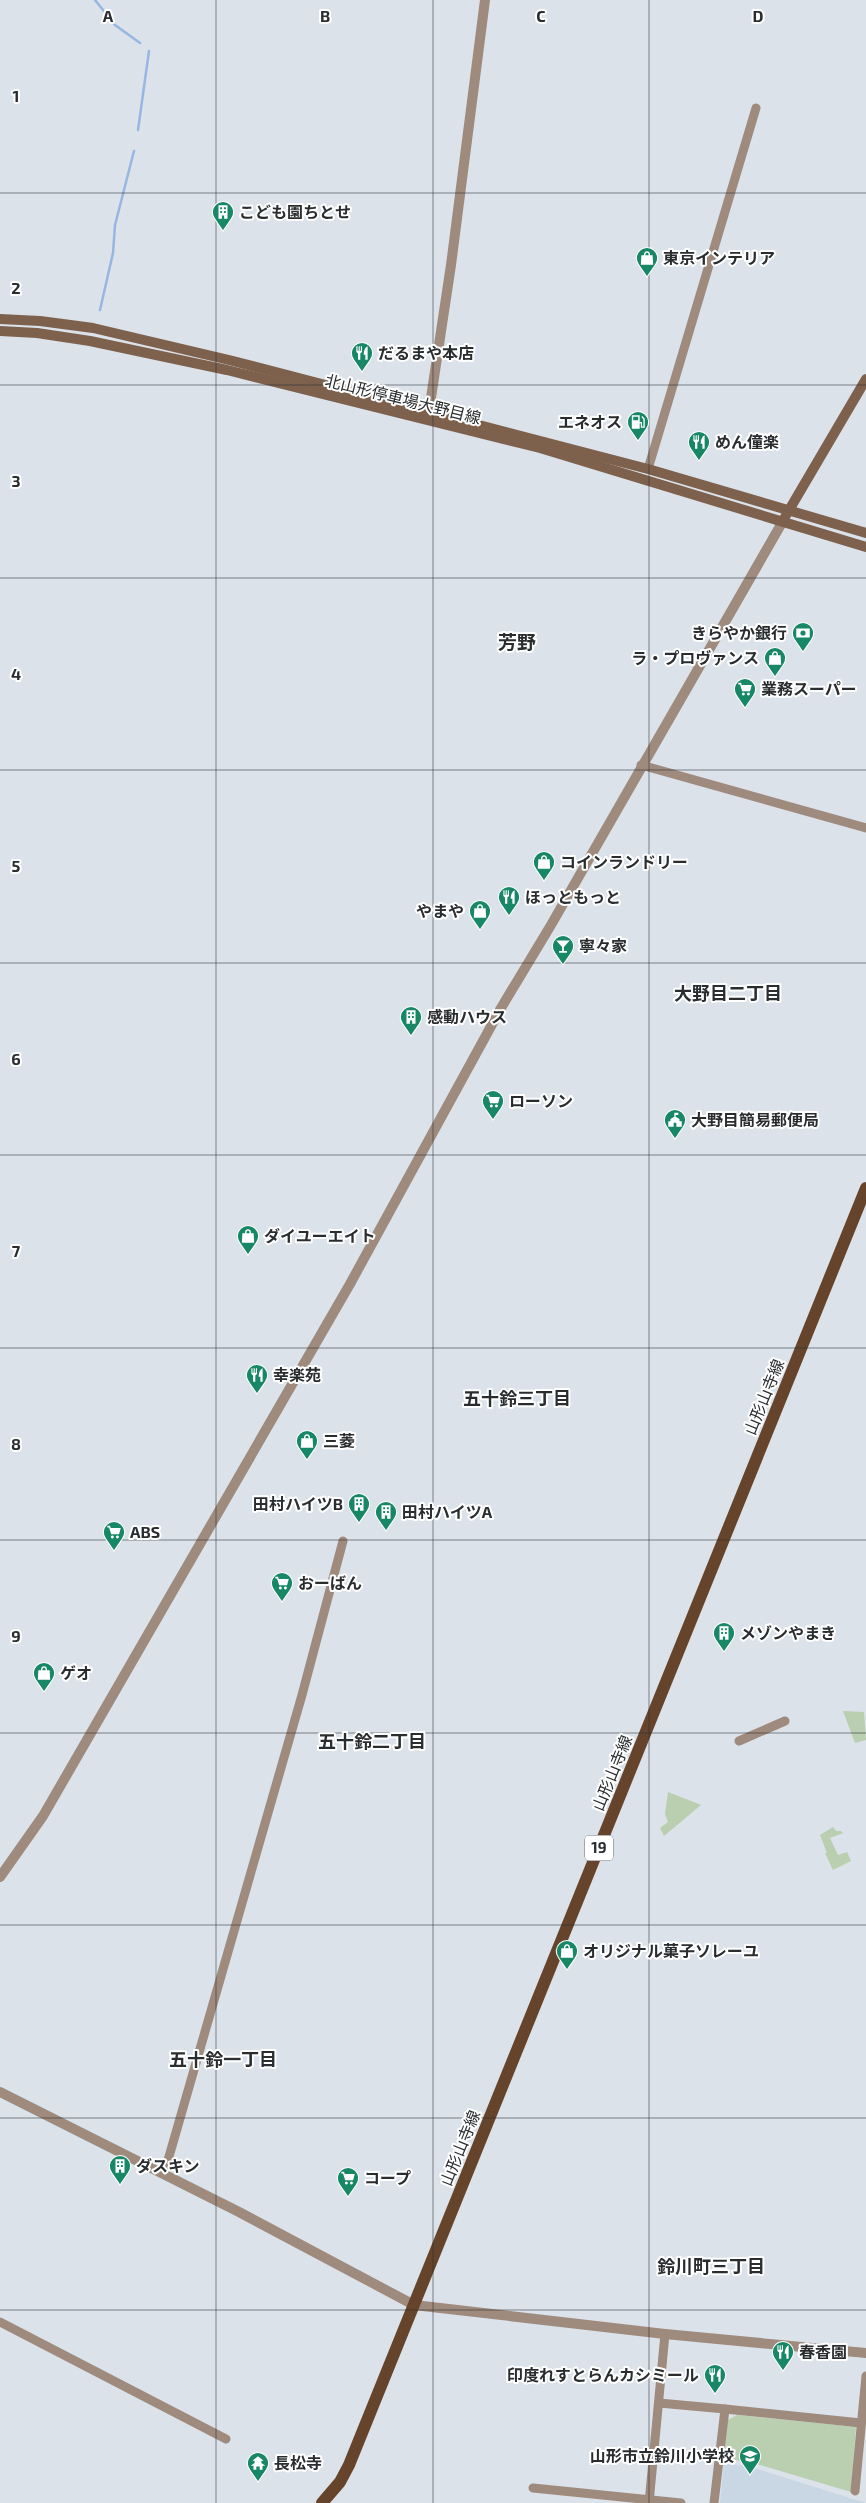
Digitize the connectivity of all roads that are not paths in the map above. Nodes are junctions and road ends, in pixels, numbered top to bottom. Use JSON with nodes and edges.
{"nodes":[{"id":1,"x":485,"y":0,"type":"edge"},
{"id":2,"x":756,"y":108,"type":"dead end"},
{"id":3,"x":0,"y":319,"type":"edge"},
{"id":4,"x":0,"y":331,"type":"edge"},
{"id":5,"x":866,"y":380,"type":"edge"},
{"id":6,"x":429,"y":411,"type":"junction"},
{"id":7,"x":648,"y":468,"type":"junction"},
{"id":8,"x":789,"y":511,"type":"junction"},
{"id":9,"x":783,"y":521,"type":"junction"},
{"id":10,"x":866,"y":533,"type":"edge"},
{"id":11,"x":866,"y":547,"type":"edge"},
{"id":12,"x":641,"y":765,"type":"junction"},
{"id":13,"x":866,"y":828,"type":"edge"},
{"id":14,"x":866,"y":1188,"type":"edge"},
{"id":15,"x":343,"y":1541,"type":"dead end"},
{"id":16,"x":785,"y":1721,"type":"dead end"},
{"id":17,"x":739,"y":1741,"type":"dead end"},
{"id":18,"x":0,"y":1877,"type":"edge"},
{"id":19,"x":0,"y":2092,"type":"edge"},
{"id":20,"x":164,"y":2174,"type":"junction"},
{"id":21,"x":414,"y":2305,"type":"junction"},
{"id":22,"x":0,"y":2322,"type":"edge"},
{"id":23,"x":665,"y":2334,"type":"junction"},
{"id":24,"x":866,"y":2353,"type":"edge"},
{"id":25,"x":866,"y":2376,"type":"edge"},
{"id":26,"x":658,"y":2403,"type":"junction"},
{"id":27,"x":725,"y":2409,"type":"junction"},
{"id":28,"x":861,"y":2424,"type":"junction"},
{"id":29,"x":226,"y":2439,"type":"dead end"},
{"id":30,"x":533,"y":2488,"type":"dead end"},
{"id":31,"x":855,"y":2491,"type":"dead end"},
{"id":32,"x":649,"y":2501,"type":"edge"},
{"id":33,"x":322,"y":2503,"type":"edge"},
{"id":34,"x":681,"y":2503,"type":"edge"},
{"id":35,"x":714,"y":2503,"type":"edge"}],
"edges":[{"from":1,"to":6,"type":"street"},
{"from":2,"to":7,"type":"street"},
{"from":3,"to":6,"type":"main road","name":"北山形停車場大野目線"},
{"from":4,"to":9,"type":"main road","name":"北山形停車場大野目線"},
{"from":5,"to":8,"type":"main road"},
{"from":6,"to":7,"type":"main road","name":"北山形停車場大野目線"},
{"from":7,"to":8,"type":"main road","name":"北山形停車場大野目線"},
{"from":8,"to":9,"type":"main road"},
{"from":8,"to":10,"type":"main road","name":"北山形停車場大野目線"},
{"from":9,"to":11,"type":"main road","name":"北山形停車場大野目線"},
{"from":9,"to":12,"type":"street"},
{"from":12,"to":13,"type":"street"},
{"from":12,"to":18,"type":"street"},
{"from":14,"to":21,"type":"main road","name":"山形山寺線","number":"19"},
{"from":15,"to":20,"type":"street"},
{"from":16,"to":17,"type":"street"},
{"from":19,"to":20,"type":"street"},
{"from":20,"to":21,"type":"street"},
{"from":21,"to":23,"type":"street"},
{"from":21,"to":33,"type":"main road","name":"山形山寺線","number":"19"},
{"from":22,"to":29,"type":"street"},
{"from":23,"to":24,"type":"street"},
{"from":23,"to":26,"type":"street"},
{"from":25,"to":28,"type":"street"},
{"from":26,"to":27,"type":"street"},
{"from":26,"to":32,"type":"street"},
{"from":27,"to":28,"type":"street"},
{"from":27,"to":35,"type":"street"},
{"from":28,"to":31,"type":"street"},
{"from":30,"to":32,"type":"street"},
{"from":32,"to":34,"type":"street"}]}
